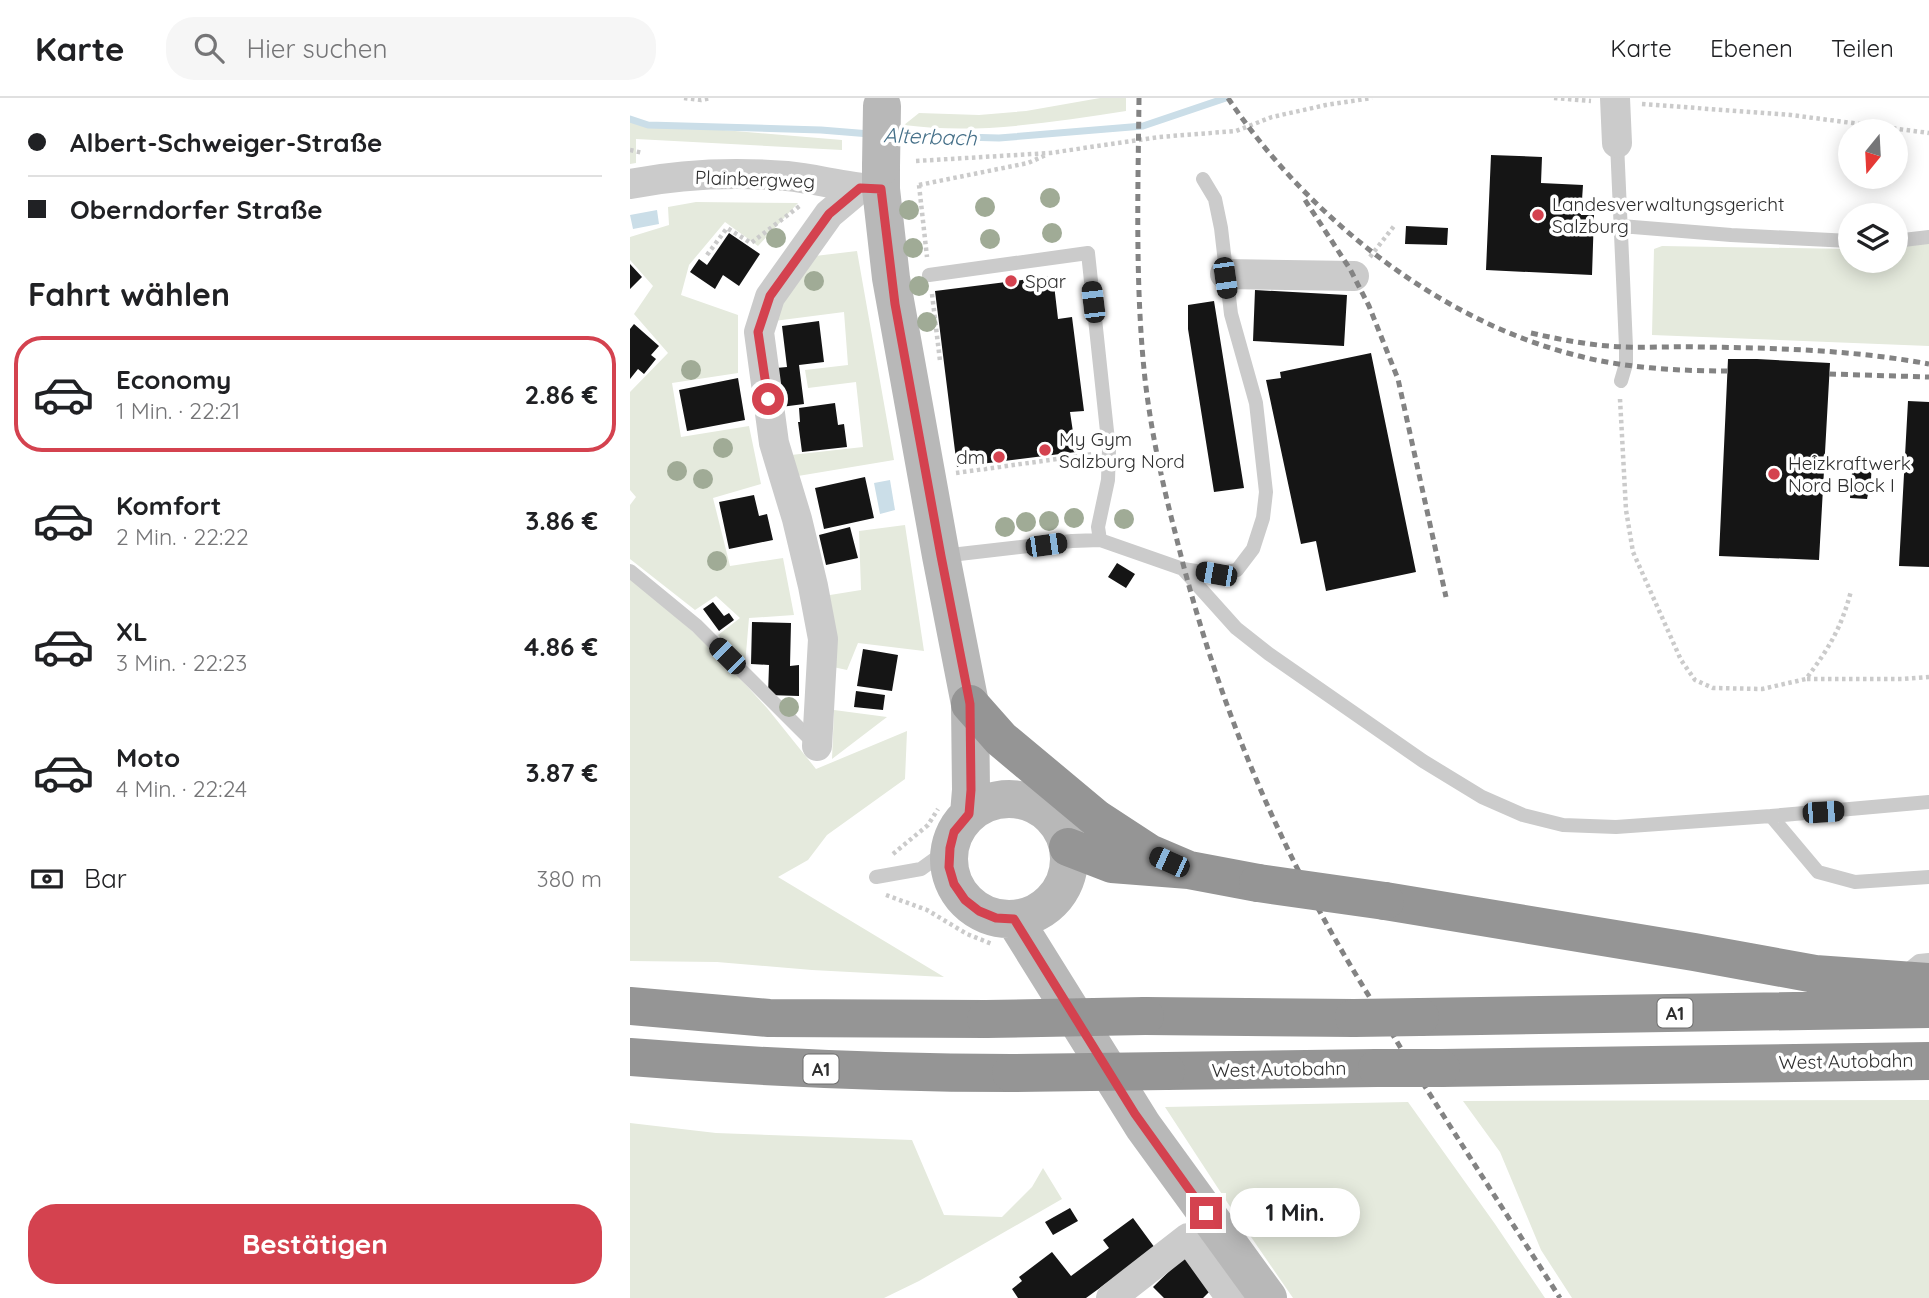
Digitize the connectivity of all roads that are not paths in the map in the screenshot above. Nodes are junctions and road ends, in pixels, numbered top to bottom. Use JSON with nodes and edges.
{"nodes":[{"id":1,"x":1626,"y":101,"type":"edge"},
{"id":2,"x":882,"y":102,"type":"edge"},
{"id":3,"x":1617,"y":143,"type":"joint"},
{"id":4,"x":885,"y":176,"type":"junction"},
{"id":5,"x":1203,"y":179,"type":"dead end"},
{"id":6,"x":630,"y":184,"type":"edge"},
{"id":7,"x":1621,"y":226,"type":"junction"},
{"id":8,"x":1929,"y":237,"type":"edge"},
{"id":9,"x":1908,"y":239,"type":"edge"},
{"id":10,"x":1838,"y":240,"type":"edge"},
{"id":11,"x":1225,"y":274,"type":"junction"},
{"id":12,"x":929,"y":275,"type":"road end"},
{"id":13,"x":1354,"y":276,"type":"road end"},
{"id":14,"x":1620,"y":381,"type":"road end"},
{"id":15,"x":1100,"y":540,"type":"junction"},
{"id":16,"x":941,"y":556,"type":"junction"},
{"id":17,"x":1183,"y":569,"type":"junction"},
{"id":18,"x":630,"y":571,"type":"edge"},
{"id":19,"x":970,"y":704,"type":"junction"},
{"id":20,"x":817,"y":746,"type":"joint"},
{"id":21,"x":1013,"y":798,"type":"junction"},
{"id":22,"x":1929,"y":802,"type":"edge"},
{"id":23,"x":969,"y":814,"type":"junction"},
{"id":24,"x":1771,"y":816,"type":"junction"},
{"id":25,"x":1068,"y":847,"type":"junction"},
{"id":26,"x":950,"y":848,"type":"junction"},
{"id":27,"x":1189,"y":870,"type":"junction"},
{"id":28,"x":876,"y":877,"type":"dead end"},
{"id":29,"x":1929,"y":877,"type":"edge"},
{"id":30,"x":1050,"y":903,"type":"junction"},
{"id":31,"x":1014,"y":919,"type":"junction"},
{"id":32,"x":1929,"y":960,"type":"edge"},
{"id":33,"x":1051,"y":979,"type":"junction"},
{"id":34,"x":1912,"y":981,"type":"edge"},
{"id":35,"x":630,"y":1006,"type":"edge"},
{"id":36,"x":1929,"y":1009,"type":"edge"},
{"id":37,"x":630,"y":1057,"type":"edge"},
{"id":38,"x":1929,"y":1061,"type":"edge"},
{"id":39,"x":1111,"y":1298,"type":"edge"},
{"id":40,"x":1231,"y":1298,"type":"edge"},
{"id":41,"x":1268,"y":1298,"type":"edge"}],
"edges":[{"from":1,"to":3,"type":"street"},
{"from":2,"to":4,"type":"main road","bridge":true},
{"from":3,"to":7,"type":"lane"},
{"from":4,"to":6,"type":"street","name":"Plainbergweg"},
{"from":4,"to":16,"type":"main road"},
{"from":4,"to":20,"type":"street"},
{"from":5,"to":11,"type":"lane"},
{"from":7,"to":10,"type":"lane"},
{"from":7,"to":14,"type":"lane"},
{"from":8,"to":9,"type":"lane"},
{"from":11,"to":13,"type":"street"},
{"from":11,"to":17,"type":"lane"},
{"from":12,"to":15,"type":"lane"},
{"from":15,"to":16,"type":"lane"},
{"from":15,"to":17,"type":"lane"},
{"from":16,"to":19,"type":"main road"},
{"from":17,"to":24,"type":"lane"},
{"from":18,"to":20,"type":"lane"},
{"from":19,"to":21,"type":"main road"},
{"from":19,"to":23,"type":"main road"},
{"from":19,"to":27,"type":"highway"},
{"from":21,"to":23,"type":"main road"},
{"from":21,"to":25,"type":"main road"},
{"from":22,"to":24,"type":"lane"},
{"from":23,"to":26,"type":"main road"},
{"from":24,"to":29,"type":"lane"},
{"from":25,"to":27,"type":"highway"},
{"from":25,"to":30,"type":"main road"},
{"from":26,"to":28,"type":"lane"},
{"from":26,"to":31,"type":"main road"},
{"from":27,"to":34,"type":"highway","bridge":true},
{"from":30,"to":31,"type":"main road"},
{"from":30,"to":33,"type":"main road"},
{"from":31,"to":33,"type":"main road"},
{"from":32,"to":34,"type":"lane"},
{"from":33,"to":41,"type":"main road"},
{"from":35,"to":36,"type":"highway","number":"A1","bridge":true},
{"from":37,"to":38,"type":"highway","name":"West Autobahn","number":"A1","bridge":true},
{"from":39,"to":40,"type":"street"}]}
